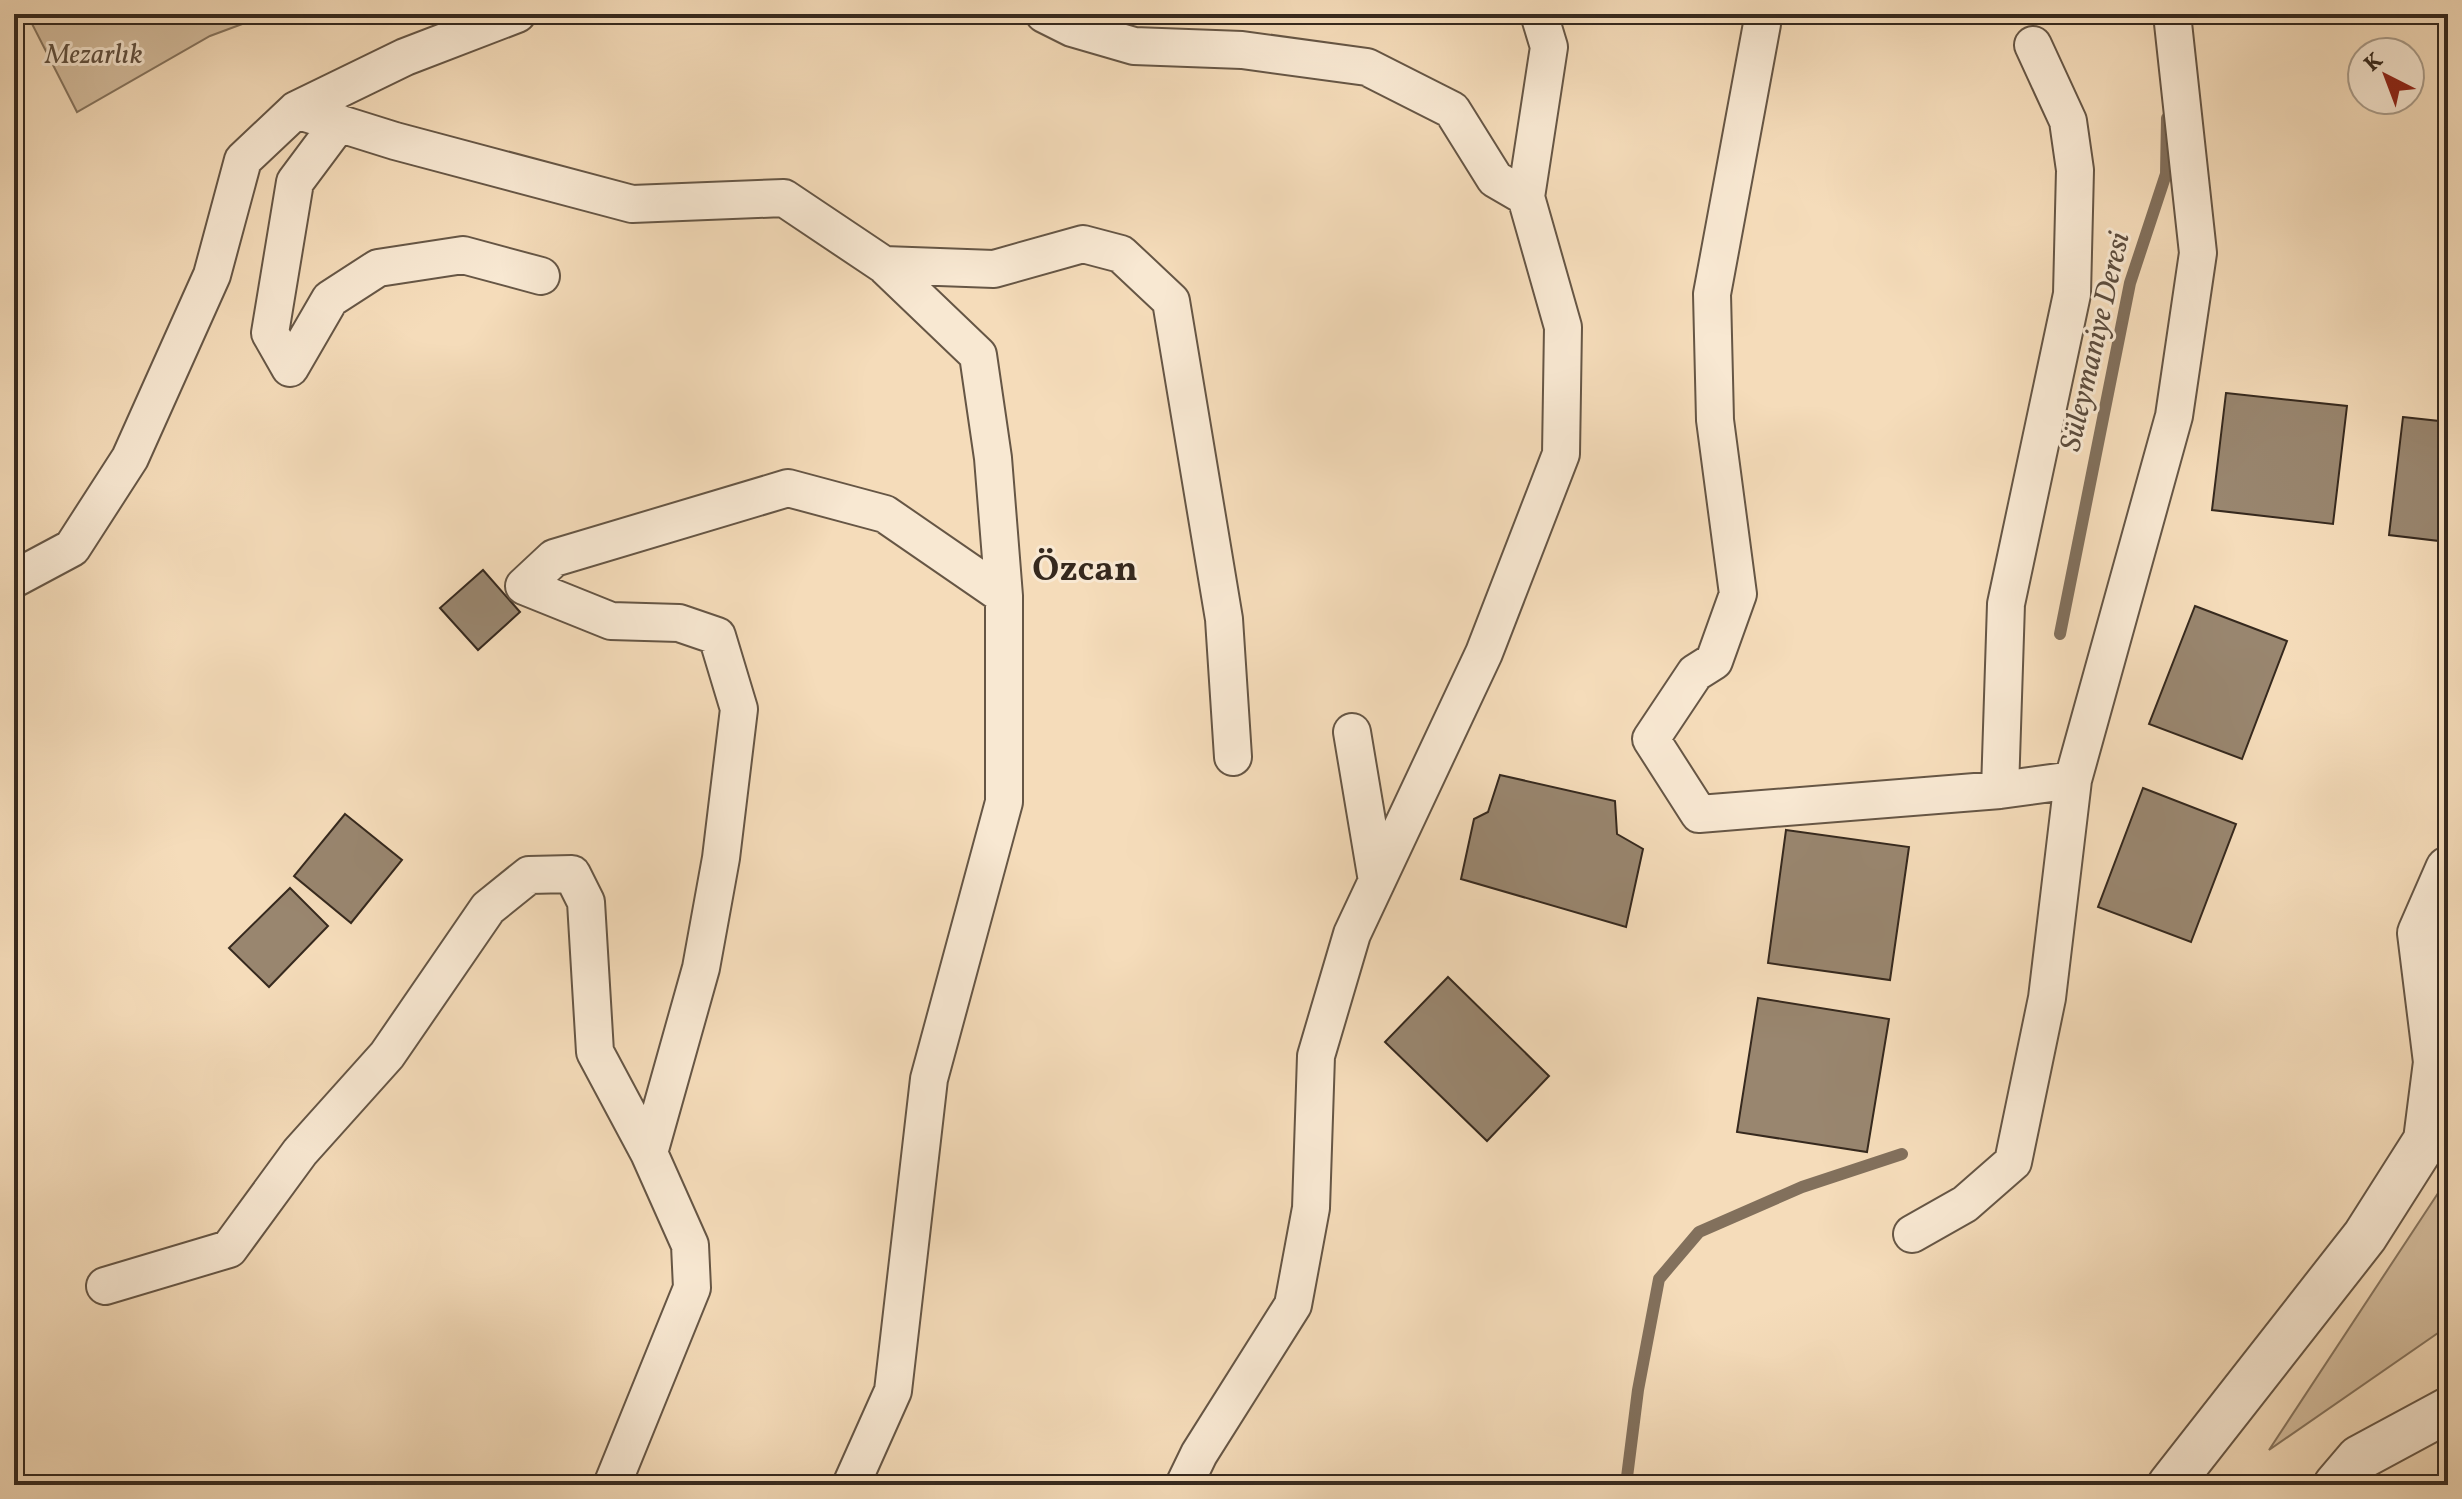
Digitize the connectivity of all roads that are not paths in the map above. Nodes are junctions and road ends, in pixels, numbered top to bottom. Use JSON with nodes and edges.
{"nodes":[{"id":1,"x":517,"y":14,"type":"edge"},
{"id":2,"x":1044,"y":14,"type":"edge"},
{"id":3,"x":1539,"y":14,"type":"edge"},
{"id":4,"x":2172,"y":14,"type":"edge"},
{"id":5,"x":1762,"y":24,"type":"dead end"},
{"id":6,"x":2033,"y":45,"type":"dead end"},
{"id":7,"x":296,"y":110,"type":"junction"},
{"id":8,"x":339,"y":123,"type":"junction"},
{"id":9,"x":1526,"y":197,"type":"junction"},
{"id":10,"x":884,"y":265,"type":"junction"},
{"id":11,"x":541,"y":276,"type":"dead end"},
{"id":12,"x":14,"y":579,"type":"edge"},
{"id":13,"x":1004,"y":596,"type":"junction"},
{"id":14,"x":1352,"y":732,"type":"dead end"},
{"id":15,"x":1233,"y":757,"type":"dead end"},
{"id":16,"x":2073,"y":780,"type":"junction"},
{"id":17,"x":2000,"y":790,"type":"junction"},
{"id":18,"x":2448,"y":869,"type":"edge"},
{"id":19,"x":1377,"y":881,"type":"junction"},
{"id":20,"x":649,"y":1153,"type":"junction"},
{"id":21,"x":1912,"y":1234,"type":"dead end"},
{"id":22,"x":105,"y":1286,"type":"dead end"},
{"id":23,"x":2448,"y":1410,"type":"edge"},
{"id":24,"x":612,"y":1485,"type":"edge"},
{"id":25,"x":851,"y":1485,"type":"edge"},
{"id":26,"x":1184,"y":1485,"type":"edge"},
{"id":27,"x":2170,"y":1485,"type":"edge"},
{"id":28,"x":2336,"y":1485,"type":"edge"}],
"edges":[{"from":1,"to":7,"type":"street"},
{"from":2,"to":9,"type":"street"},
{"from":3,"to":9,"type":"street"},
{"from":4,"to":16,"type":"street"},
{"from":5,"to":17,"type":"street"},
{"from":6,"to":17,"type":"street"},
{"from":7,"to":8,"type":"street"},
{"from":7,"to":12,"type":"street"},
{"from":8,"to":10,"type":"street"},
{"from":8,"to":11,"type":"street"},
{"from":9,"to":19,"type":"street"},
{"from":10,"to":13,"type":"street"},
{"from":10,"to":15,"type":"street"},
{"from":13,"to":20,"type":"street"},
{"from":13,"to":25,"type":"street"},
{"from":14,"to":19,"type":"street"},
{"from":16,"to":17,"type":"street"},
{"from":16,"to":21,"type":"street"},
{"from":18,"to":27,"type":"street"},
{"from":19,"to":26,"type":"street"},
{"from":20,"to":22,"type":"street"},
{"from":20,"to":24,"type":"street"},
{"from":23,"to":28,"type":"street"}]}
